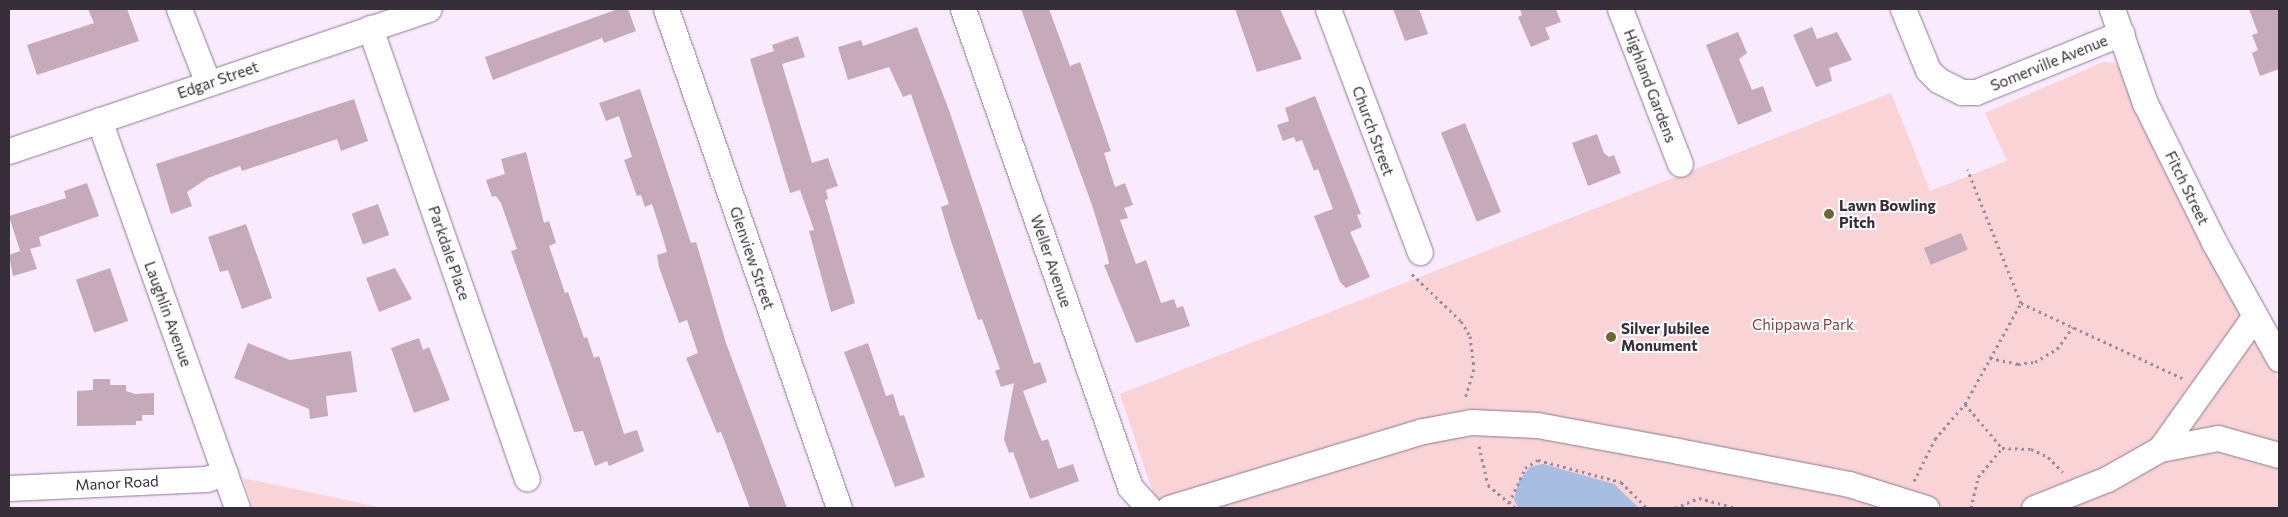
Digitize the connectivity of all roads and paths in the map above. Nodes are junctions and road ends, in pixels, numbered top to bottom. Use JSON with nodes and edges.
{"nodes":[{"id":1,"x":179,"y":9,"type":"edge"},
{"id":2,"x":428,"y":9,"type":"edge"},
{"id":3,"x":666,"y":9,"type":"edge"},
{"id":4,"x":964,"y":9,"type":"edge"},
{"id":5,"x":1328,"y":9,"type":"edge"},
{"id":6,"x":1620,"y":9,"type":"edge"},
{"id":7,"x":1903,"y":9,"type":"edge"},
{"id":8,"x":2112,"y":9,"type":"edge"},
{"id":9,"x":370,"y":28,"type":"junction"},
{"id":10,"x":2122,"y":33,"type":"junction"},
{"id":11,"x":208,"y":83,"type":"junction"},
{"id":12,"x":99,"y":120,"type":"junction"},
{"id":13,"x":9,"y":151,"type":"edge"},
{"id":14,"x":1680,"y":164,"type":"dead end"},
{"id":15,"x":1967,"y":168,"type":"dead end"},
{"id":16,"x":1415,"y":260,"type":"joint"},
{"id":17,"x":2021,"y":303,"type":"junction"},
{"id":18,"x":2256,"y":316,"type":"junction"},
{"id":19,"x":2072,"y":327,"type":"junction"},
{"id":20,"x":1990,"y":358,"type":"junction"},
{"id":21,"x":2279,"y":359,"type":"edge"},
{"id":22,"x":2201,"y":387,"type":"junction"},
{"id":23,"x":1965,"y":404,"type":"junction"},
{"id":24,"x":1471,"y":422,"type":"junction"},
{"id":25,"x":2002,"y":448,"type":"junction"},
{"id":26,"x":2160,"y":449,"type":"junction"},
{"id":27,"x":2279,"y":455,"type":"edge"},
{"id":28,"x":225,"y":473,"type":"junction"},
{"id":29,"x":526,"y":478,"type":"dead end"},
{"id":30,"x":9,"y":488,"type":"edge"},
{"id":31,"x":2081,"y":490,"type":"junction"},
{"id":32,"x":1510,"y":503,"type":"junction"},
{"id":33,"x":1915,"y":505,"type":"edge"},
{"id":34,"x":237,"y":508,"type":"edge"},
{"id":35,"x":839,"y":508,"type":"edge"},
{"id":36,"x":1149,"y":508,"type":"edge"},
{"id":37,"x":1169,"y":508,"type":"edge"},
{"id":38,"x":1515,"y":508,"type":"edge"},
{"id":39,"x":1647,"y":508,"type":"edge"},
{"id":40,"x":1675,"y":508,"type":"edge"},
{"id":41,"x":1737,"y":508,"type":"edge"},
{"id":42,"x":1971,"y":508,"type":"edge"},
{"id":43,"x":2034,"y":508,"type":"edge"}],
"edges":[{"from":1,"to":11,"type":"street"},
{"from":2,"to":9,"type":"street","name":"Edgar Street"},
{"from":3,"to":35,"type":"street","name":"Glenview Street"},
{"from":4,"to":36,"type":"street","name":"Weller Avenue"},
{"from":5,"to":16,"type":"street","name":"Church Street"},
{"from":6,"to":14,"type":"street","name":"Highland Gardens"},
{"from":7,"to":10,"type":"street","name":"Somerville Avenue"},
{"from":8,"to":10,"type":"street","name":"Fitch Street"},
{"from":9,"to":11,"type":"street","name":"Edgar Street"},
{"from":9,"to":29,"type":"street","name":"Parkdale Place"},
{"from":10,"to":18,"type":"street","name":"Fitch Street"},
{"from":11,"to":12,"type":"street","name":"Edgar Street"},
{"from":12,"to":13,"type":"street","name":"Edgar Street"},
{"from":12,"to":28,"type":"street","name":"Laughlin Avenue"},
{"from":15,"to":17,"type":"path"},
{"from":16,"to":24,"type":"path"},
{"from":17,"to":19,"type":"path"},
{"from":17,"to":20,"type":"path"},
{"from":18,"to":21,"type":"street","name":"Fitch Street"},
{"from":18,"to":22,"type":"street"},
{"from":19,"to":20,"type":"path"},
{"from":19,"to":22,"type":"path"},
{"from":20,"to":23,"type":"path"},
{"from":22,"to":26,"type":"street"},
{"from":23,"to":25,"type":"path"},
{"from":23,"to":33,"type":"path"},
{"from":24,"to":32,"type":"path"},
{"from":24,"to":33,"type":"street"},
{"from":24,"to":37,"type":"street"},
{"from":25,"to":31,"type":"path"},
{"from":25,"to":42,"type":"path"},
{"from":26,"to":27,"type":"street"},
{"from":26,"to":31,"type":"street"},
{"from":28,"to":30,"type":"street","name":"Manor Road"},
{"from":28,"to":34,"type":"street","name":"Laughlin Avenue"},
{"from":31,"to":43,"type":"street"},
{"from":32,"to":38,"type":"path"},
{"from":32,"to":39,"type":"path"},
{"from":40,"to":41,"type":"path"}]}
